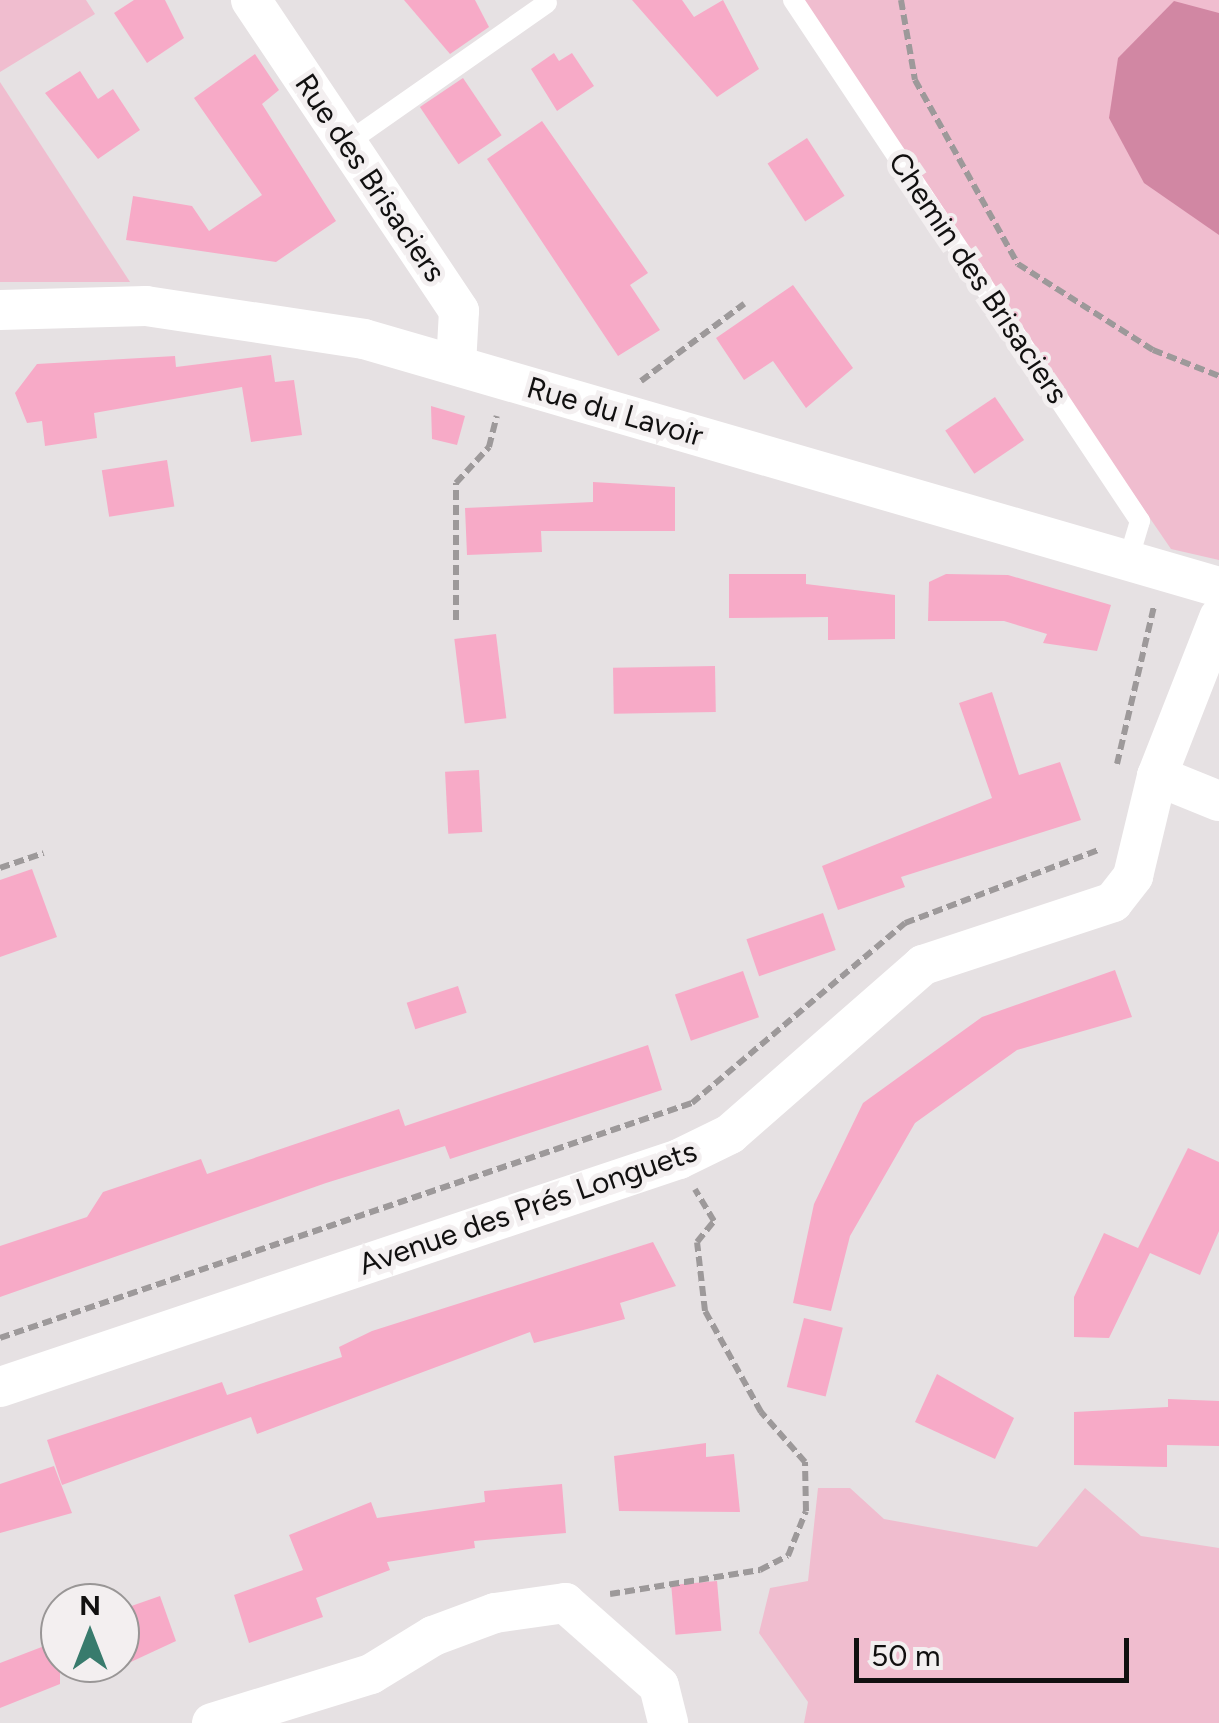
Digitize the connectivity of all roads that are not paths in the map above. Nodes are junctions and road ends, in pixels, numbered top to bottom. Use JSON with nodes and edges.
{"nodes":[{"id":1,"x":250,"y":0,"type":"edge"},
{"id":2,"x":793,"y":0,"type":"edge"},
{"id":3,"x":547,"y":3,"type":"dead end"},
{"id":4,"x":347,"y":143,"type":"junction"},
{"id":5,"x":0,"y":310,"type":"edge"},
{"id":6,"x":456,"y":365,"type":"junction"},
{"id":7,"x":1145,"y":567,"type":"junction"},
{"id":8,"x":1219,"y":587,"type":"edge"},
{"id":9,"x":1219,"y":618,"type":"edge"},
{"id":10,"x":1156,"y":776,"type":"junction"},
{"id":11,"x":1219,"y":801,"type":"edge"},
{"id":12,"x":0,"y":1387,"type":"edge"},
{"id":13,"x":212,"y":1723,"type":"edge"},
{"id":14,"x":668,"y":1723,"type":"edge"}],
"edges":[{"from":1,"to":4,"type":"street","name":"Rue des Brisaciers"},
{"from":2,"to":7,"type":"lane","name":"Chemin des Brisaciers"},
{"from":3,"to":4,"type":"lane"},
{"from":4,"to":6,"type":"street","name":"Rue des Brisaciers"},
{"from":5,"to":6,"type":"street","name":"Rue du Lavoir"},
{"from":6,"to":7,"type":"street","name":"Rue du Lavoir"},
{"from":7,"to":8,"type":"street","name":"Rue du Lavoir"},
{"from":9,"to":10,"type":"street","name":"Avenue des Prés Longuets"},
{"from":10,"to":11,"type":"street"},
{"from":10,"to":12,"type":"street","name":"Avenue des Prés Longuets"},
{"from":13,"to":14,"type":"street"}]}
